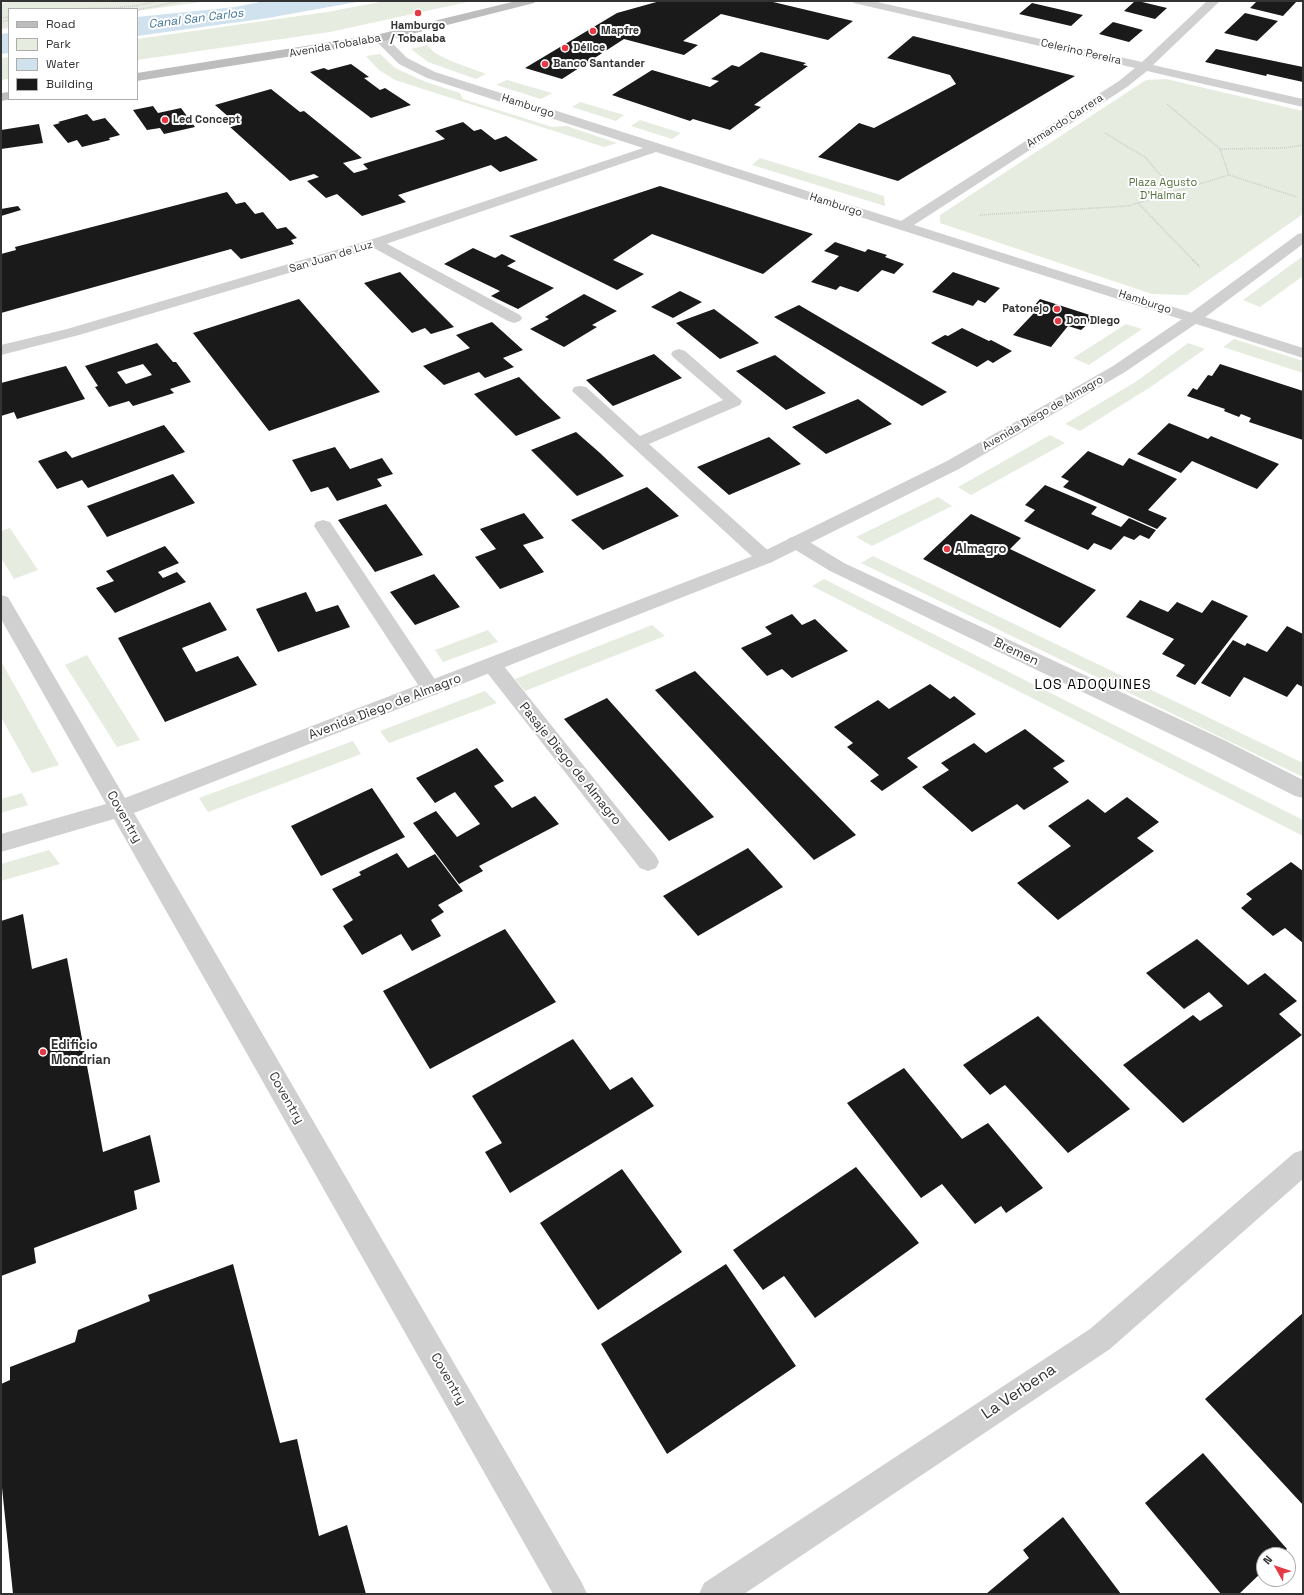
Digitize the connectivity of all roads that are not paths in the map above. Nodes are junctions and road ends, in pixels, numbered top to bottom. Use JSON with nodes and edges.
{"nodes":[{"id":1,"x":530,"y":1,"type":"edge"},
{"id":2,"x":858,"y":1,"type":"edge"},
{"id":3,"x":1214,"y":1,"type":"edge"},
{"id":4,"x":380,"y":38,"type":"junction"},
{"id":5,"x":1145,"y":66,"type":"junction"},
{"id":6,"x":138,"y":77,"type":"edge"},
{"id":7,"x":1303,"y":102,"type":"edge"},
{"id":8,"x":656,"y":148,"type":"junction"},
{"id":9,"x":903,"y":226,"type":"junction"},
{"id":10,"x":1303,"y":237,"type":"edge"},
{"id":11,"x":375,"y":243,"type":"junction"},
{"id":12,"x":514,"y":318,"type":"dead end"},
{"id":13,"x":1194,"y":318,"type":"junction"},
{"id":14,"x":1,"y":350,"type":"edge"},
{"id":15,"x":1303,"y":353,"type":"edge"},
{"id":16,"x":678,"y":354,"type":"dead end"},
{"id":17,"x":580,"y":391,"type":"dead end"},
{"id":18,"x":637,"y":443,"type":"junction"},
{"id":19,"x":323,"y":526,"type":"dead end"},
{"id":20,"x":796,"y":542,"type":"junction"},
{"id":21,"x":765,"y":558,"type":"junction"},
{"id":22,"x":1,"y":602,"type":"edge"},
{"id":23,"x":492,"y":665,"type":"junction"},
{"id":24,"x":431,"y":689,"type":"junction"},
{"id":25,"x":1303,"y":790,"type":"edge"},
{"id":26,"x":120,"y":809,"type":"junction"},
{"id":27,"x":1,"y":843,"type":"edge"},
{"id":28,"x":648,"y":862,"type":"dead end"},
{"id":29,"x":1303,"y":1162,"type":"edge"},
{"id":30,"x":571,"y":1594,"type":"edge"},
{"id":31,"x":715,"y":1594,"type":"edge"}],
"edges":[{"from":1,"to":4,"type":"main road","name":"Avenida Tobalaba"},
{"from":2,"to":5,"type":"street","name":"Celerino Pereira"},
{"from":3,"to":5,"type":"street","name":"Armando Carrera"},
{"from":4,"to":6,"type":"main road","name":"Avenida Tobalaba"},
{"from":4,"to":8,"type":"street","name":"Hamburgo"},
{"from":5,"to":7,"type":"street","name":"Celerino Pereira"},
{"from":5,"to":9,"type":"street","name":"Armando Carrera"},
{"from":8,"to":9,"type":"street","name":"Hamburgo"},
{"from":8,"to":11,"type":"street","name":"San Juan de Luz"},
{"from":9,"to":13,"type":"street","name":"Hamburgo"},
{"from":10,"to":13,"type":"street","name":"Avenida Diego de Almagro"},
{"from":11,"to":12,"type":"street"},
{"from":11,"to":14,"type":"street","name":"San Juan de Luz"},
{"from":13,"to":15,"type":"street","name":"Hamburgo"},
{"from":13,"to":20,"type":"street","name":"Avenida Diego de Almagro"},
{"from":16,"to":18,"type":"street"},
{"from":17,"to":18,"type":"street"},
{"from":18,"to":21,"type":"street"},
{"from":19,"to":24,"type":"street"},
{"from":20,"to":21,"type":"street","name":"Avenida Diego de Almagro"},
{"from":20,"to":25,"type":"street","name":"Bremen"},
{"from":21,"to":23,"type":"street","name":"Avenida Diego de Almagro"},
{"from":22,"to":26,"type":"street","name":"Coventry"},
{"from":23,"to":24,"type":"street","name":"Avenida Diego de Almagro"},
{"from":23,"to":28,"type":"street","name":"Pasaje Diego de Almagro"},
{"from":24,"to":26,"type":"street","name":"Avenida Diego de Almagro"},
{"from":26,"to":27,"type":"street","name":"Avenida Diego de Almagro"},
{"from":26,"to":30,"type":"street","name":"Coventry"},
{"from":29,"to":31,"type":"street","name":"La Verbena"}]}
